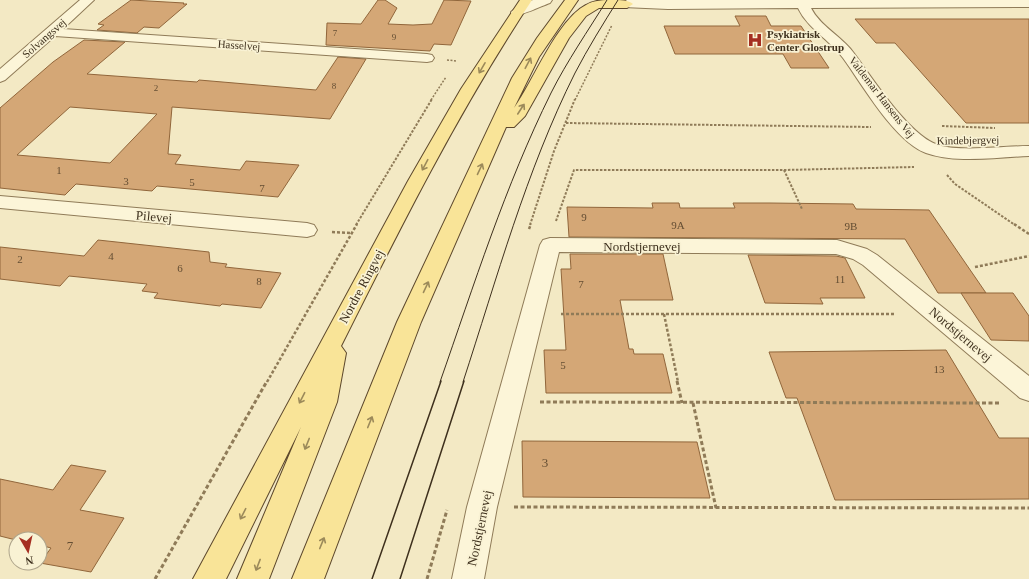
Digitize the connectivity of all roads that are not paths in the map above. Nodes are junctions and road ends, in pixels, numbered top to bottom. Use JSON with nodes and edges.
{"nodes":[{"id":1,"x":88,"y":0,"type":"edge"},
{"id":2,"x":546,"y":0,"type":"edge"},
{"id":3,"x":572,"y":0,"type":"edge"},
{"id":4,"x":600,"y":0,"type":"edge"},
{"id":5,"x":921,"y":1,"type":"edge"},
{"id":6,"x":898,"y":2,"type":"edge"},
{"id":7,"x":804,"y":3,"type":"edge"},
{"id":8,"x":1029,"y":3,"type":"edge"},
{"id":9,"x":627,"y":4,"type":"junction"},
{"id":10,"x":522,"y":6,"type":"edge"},
{"id":11,"x":829,"y":11,"type":"edge"},
{"id":12,"x":51,"y":32,"type":"junction"},
{"id":13,"x":844,"y":49,"type":"junction"},
{"id":14,"x":426,"y":58,"type":"dead end"},
{"id":15,"x":0,"y":77,"type":"edge"},
{"id":16,"x":494,"y":136,"type":"junction"},
{"id":17,"x":1029,"y":139,"type":"edge"},
{"id":18,"x":921,"y":144,"type":"junction"},
{"id":19,"x":1029,"y":151,"type":"edge"},
{"id":20,"x":0,"y":202,"type":"edge"},
{"id":21,"x":307,"y":230,"type":"dead end"},
{"id":22,"x":339,"y":326,"type":"junction"},
{"id":23,"x":1029,"y":391,"type":"edge"},
{"id":24,"x":208,"y":579,"type":"edge"},
{"id":25,"x":253,"y":579,"type":"edge"},
{"id":26,"x":308,"y":579,"type":"edge"},
{"id":27,"x":468,"y":579,"type":"edge"}],
"edges":[{"from":1,"to":12,"type":"street","name":"Solvangsvej"},
{"from":2,"to":10,"type":"street"},
{"from":16,"to":3,"type":"main road","one_way":true},
{"from":4,"to":9,"type":"main road"},
{"from":5,"to":6,"type":"street"},
{"from":5,"to":8,"type":"street"},
{"from":6,"to":11,"type":"street"},
{"from":7,"to":9,"type":"street"},
{"from":7,"to":11,"type":"street"},
{"from":7,"to":13,"type":"street","name":"Valdemar Hansens Vej"},
{"from":16,"to":9,"type":"main road","one_way":true},
{"from":10,"to":22,"type":"main road","name":"Nordre Ringvej","one_way":true},
{"from":11,"to":13,"type":"street","name":"Valdemar Hansens Vej"},
{"from":12,"to":14,"type":"street","name":"Hasselvej"},
{"from":12,"to":15,"type":"street","name":"Solvangsvej"},
{"from":13,"to":18,"type":"street","name":"Valdemar Hansens Vej"},
{"from":26,"to":16,"type":"main road","one_way":true},
{"from":17,"to":18,"type":"street","name":"Kindebjergvej"},
{"from":18,"to":19,"type":"street","name":"Kindebjergvej"},
{"from":20,"to":21,"type":"street","name":"Pilevej"},
{"from":22,"to":24,"type":"main road","name":"Nordre Ringvej","one_way":true},
{"from":22,"to":25,"type":"main road","one_way":true},
{"from":23,"to":27,"type":"street","name":"Nordstjernevej"}]}
